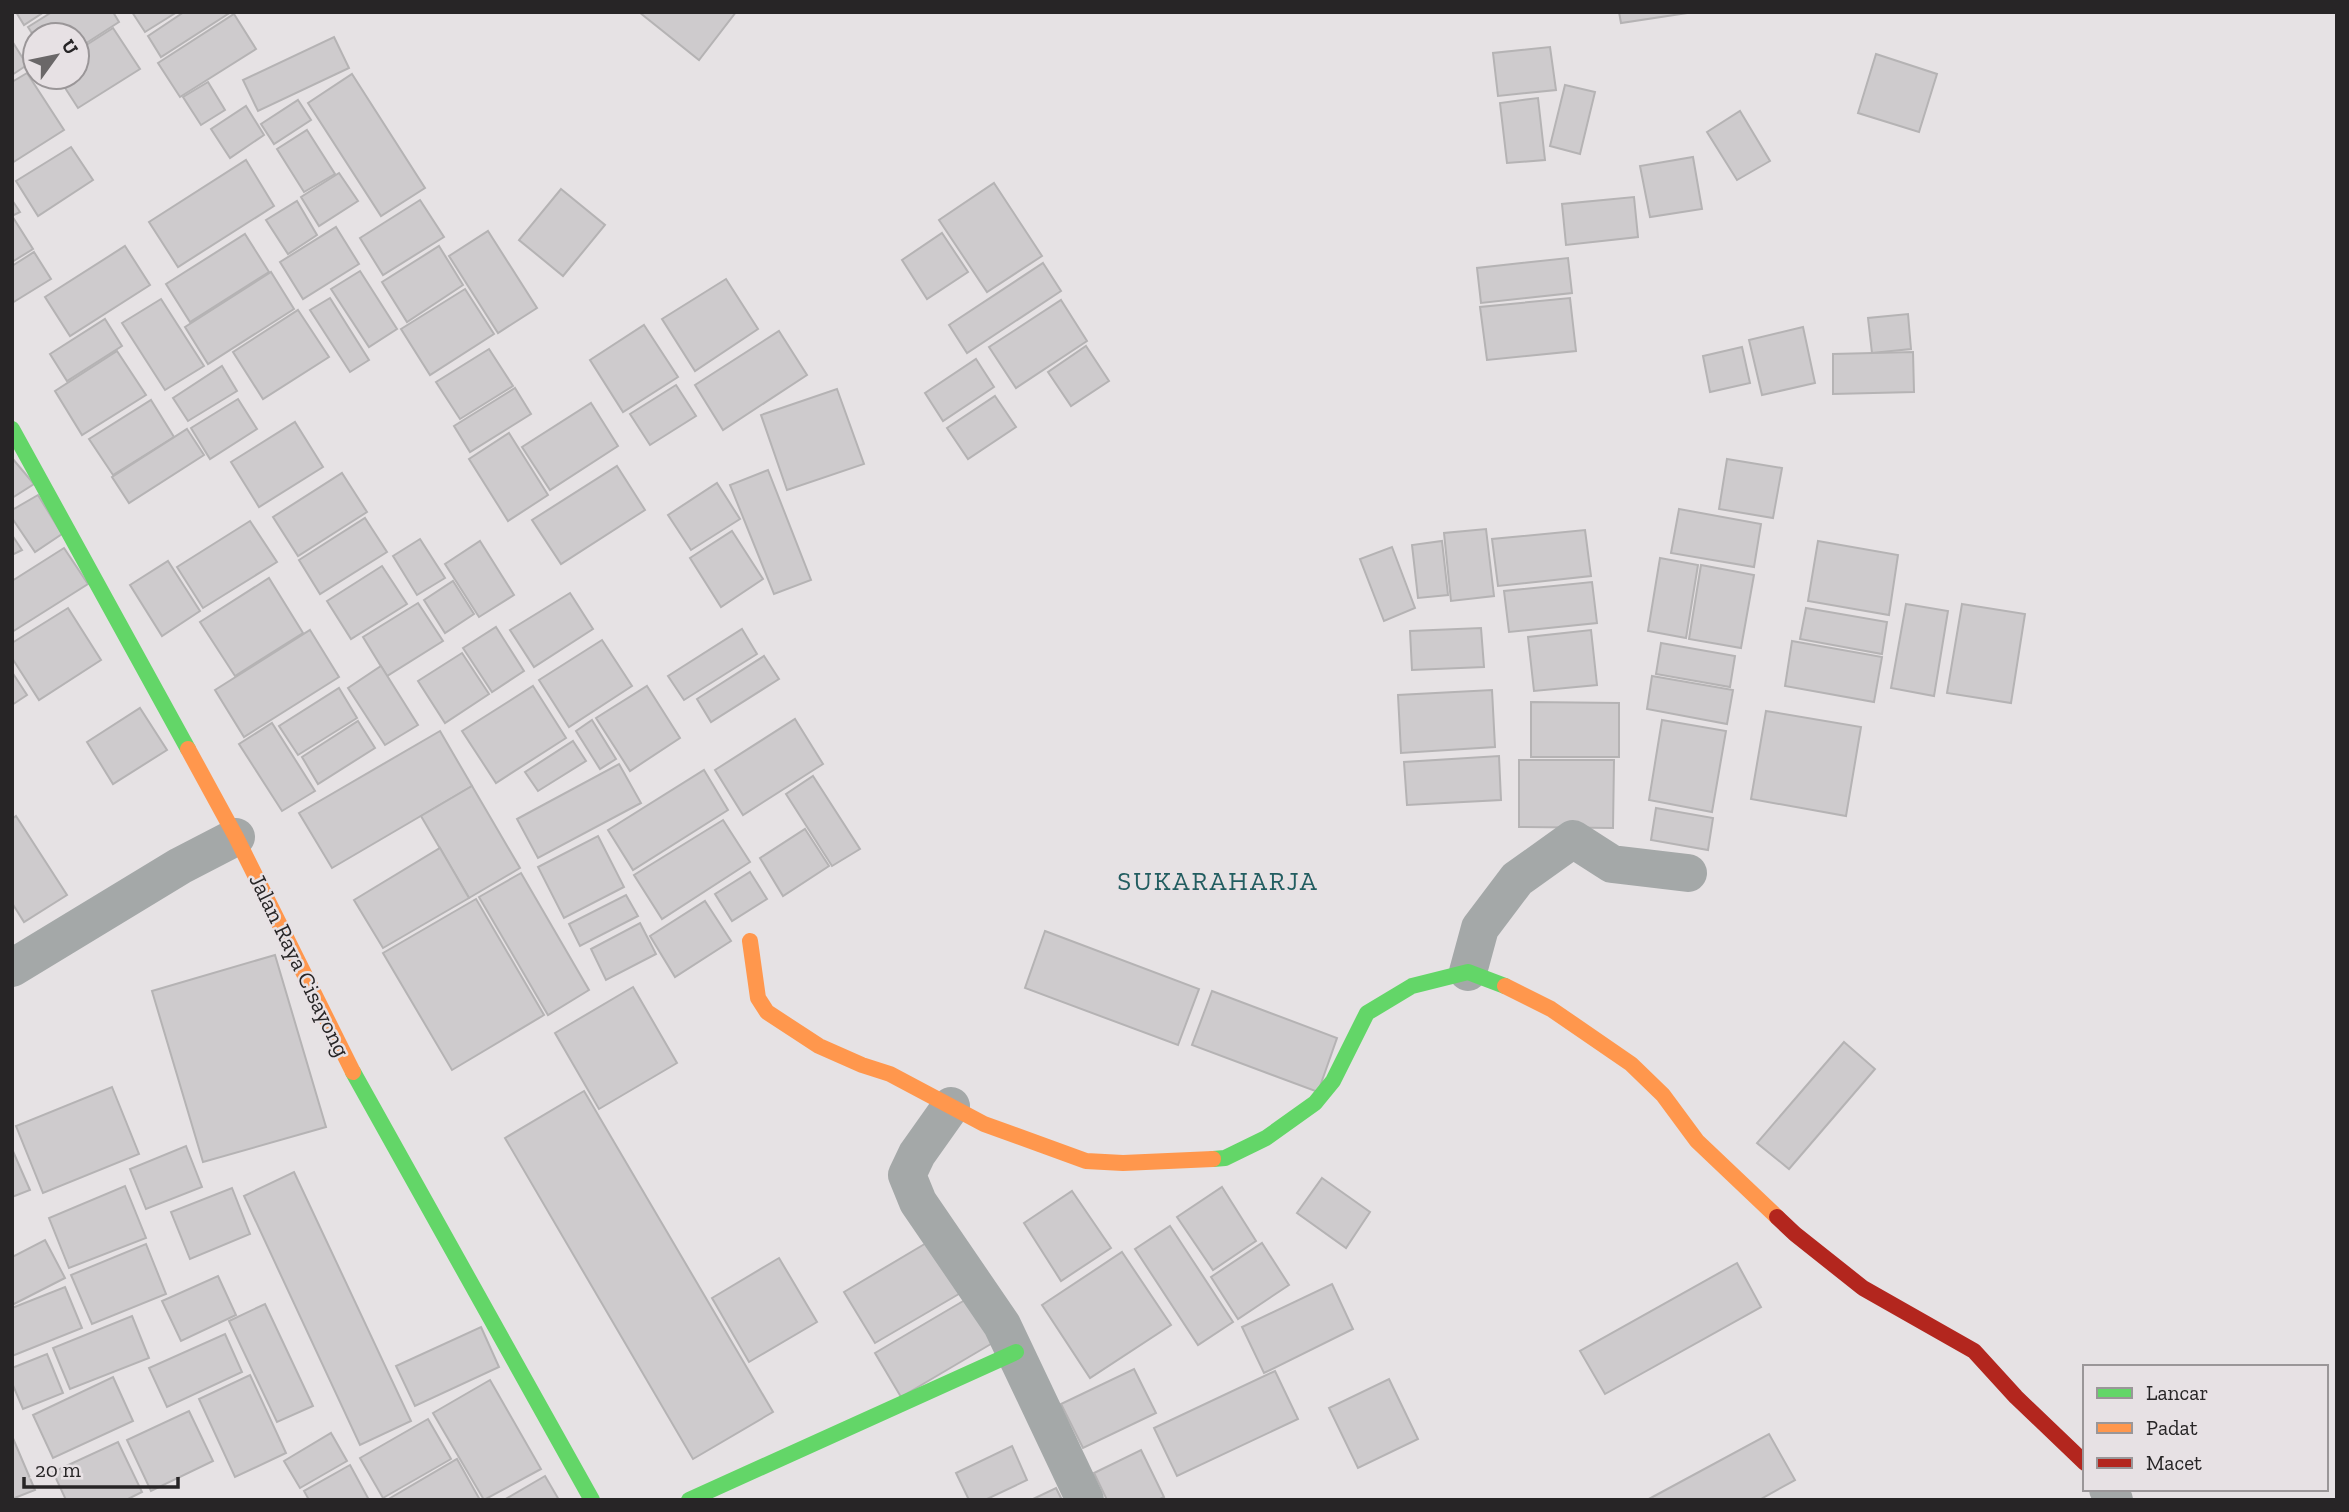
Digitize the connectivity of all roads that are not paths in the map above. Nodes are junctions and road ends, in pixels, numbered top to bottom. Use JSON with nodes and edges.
{"nodes":[{"id":1,"x":12,"y":429,"type":"edge"},
{"id":2,"x":236,"y":837,"type":"junction"},
{"id":3,"x":1688,"y":873,"type":"dead end"},
{"id":4,"x":750,"y":941,"type":"dead end"},
{"id":5,"x":12,"y":968,"type":"edge"},
{"id":6,"x":1468,"y":972,"type":"junction"},
{"id":7,"x":950,"y":1106,"type":"junction"},
{"id":8,"x":1016,"y":1352,"type":"junction"},
{"id":9,"x":2083,"y":1461,"type":"edge"},
{"id":10,"x":592,"y":1500,"type":"edge"},
{"id":11,"x":689,"y":1500,"type":"edge"},
{"id":12,"x":1085,"y":1500,"type":"edge"}],
"edges":[{"from":1,"to":2,"type":"street","name":"Jalan Raya Cisayong"},
{"from":2,"to":5,"type":"street"},
{"from":2,"to":10,"type":"street","name":"Jalan Raya Cisayong"},
{"from":3,"to":6,"type":"street"},
{"from":4,"to":7,"type":"street"},
{"from":6,"to":7,"type":"street"},
{"from":6,"to":9,"type":"street"},
{"from":7,"to":8,"type":"street"},
{"from":8,"to":11,"type":"street"},
{"from":8,"to":12,"type":"street"}]}
